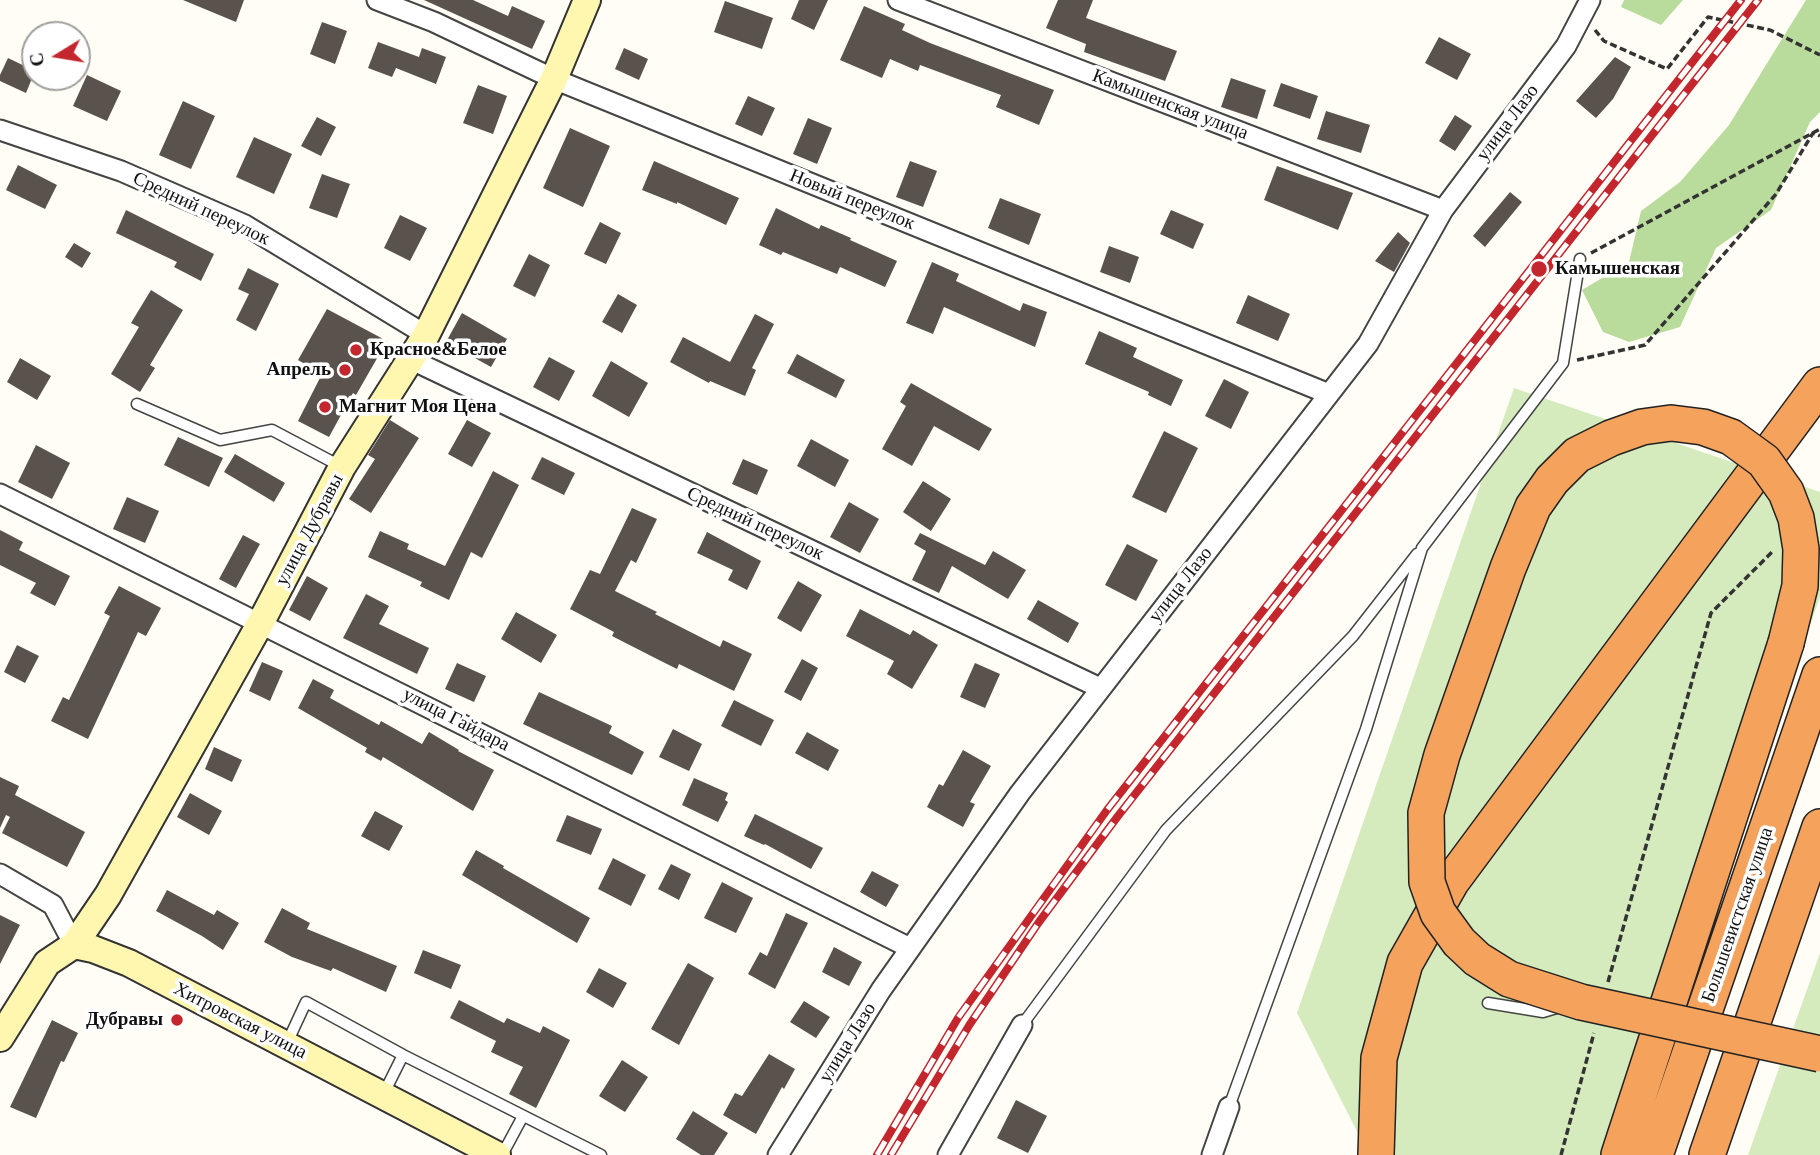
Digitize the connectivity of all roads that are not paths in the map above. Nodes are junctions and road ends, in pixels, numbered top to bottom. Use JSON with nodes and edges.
{"nodes":[{"id":1,"x":377,"y":0,"type":"edge"},
{"id":2,"x":587,"y":0,"type":"edge"},
{"id":3,"x":898,"y":0,"type":"edge"},
{"id":4,"x":1581,"y":5,"type":"edge"},
{"id":5,"x":554,"y":79,"type":"junction"},
{"id":6,"x":0,"y":130,"type":"edge"},
{"id":7,"x":1443,"y":210,"type":"junction"},
{"id":8,"x":1580,"y":259,"type":"road end"},
{"id":9,"x":426,"y":335,"type":"junction"},
{"id":10,"x":410,"y":359,"type":"junction"},
{"id":11,"x":1820,"y":385,"type":"edge"},
{"id":12,"x":1329,"y":394,"type":"junction"},
{"id":13,"x":137,"y":404,"type":"dead end"},
{"id":14,"x":342,"y":467,"type":"junction"},
{"id":15,"x":0,"y":494,"type":"edge"},
{"id":16,"x":1422,"y":548,"type":"junction"},
{"id":17,"x":261,"y":622,"type":"junction"},
{"id":18,"x":1820,"y":676,"type":"edge"},
{"id":19,"x":1100,"y":688,"type":"junction"},
{"id":20,"x":1820,"y":827,"type":"edge"},
{"id":21,"x":0,"y":874,"type":"edge"},
{"id":22,"x":74,"y":945,"type":"junction"},
{"id":23,"x":911,"y":948,"type":"junction"},
{"id":24,"x":1488,"y":1003,"type":"dead end"},
{"id":25,"x":1594,"y":1008,"type":"junction"},
{"id":26,"x":1022,"y":1025,"type":"joint"},
{"id":27,"x":0,"y":1038,"type":"edge"},
{"id":28,"x":286,"y":1045,"type":"junction"},
{"id":29,"x":1820,"y":1054,"type":"edge"},
{"id":30,"x":403,"y":1055,"type":"junction"},
{"id":31,"x":383,"y":1095,"type":"junction"},
{"id":32,"x":1229,"y":1107,"type":"joint"},
{"id":33,"x":523,"y":1116,"type":"junction"},
{"id":34,"x":499,"y":1155,"type":"edge"},
{"id":35,"x":601,"y":1155,"type":"edge"},
{"id":36,"x":778,"y":1155,"type":"edge"},
{"id":37,"x":947,"y":1155,"type":"edge"},
{"id":38,"x":1212,"y":1155,"type":"edge"},
{"id":39,"x":1377,"y":1155,"type":"edge"},
{"id":40,"x":1619,"y":1155,"type":"edge"},
{"id":41,"x":1656,"y":1155,"type":"edge"},
{"id":42,"x":1707,"y":1155,"type":"edge"}],
"edges":[{"from":1,"to":5,"type":"street","name":"Новый переулок"},
{"from":2,"to":5,"type":"street","name":"улица Дубравы"},
{"from":3,"to":7,"type":"street","name":"Камышенская улица"},
{"from":4,"to":7,"type":"street","name":"улица Лазо"},
{"from":5,"to":9,"type":"street","name":"улица Дубравы"},
{"from":5,"to":12,"type":"street","name":"Новый переулок"},
{"from":6,"to":9,"type":"street","name":"Средний переулок"},
{"from":7,"to":12,"type":"street","name":"улица Лазо"},
{"from":8,"to":16,"type":"lane"},
{"from":9,"to":10,"type":"street","name":"улица Дубравы"},
{"from":10,"to":14,"type":"street","name":"улица Дубравы"},
{"from":10,"to":19,"type":"street","name":"Средний переулок"},
{"from":11,"to":39,"type":"highway"},
{"from":12,"to":19,"type":"street","name":"улица Лазо"},
{"from":13,"to":14,"type":"lane"},
{"from":14,"to":17,"type":"street","name":"улица Дубравы"},
{"from":15,"to":17,"type":"street","name":"улица Гайдара"},
{"from":16,"to":26,"type":"lane"},
{"from":16,"to":32,"type":"lane"},
{"from":17,"to":22,"type":"street","name":"улица Дубравы"},
{"from":17,"to":23,"type":"street","name":"улица Гайдара"},
{"from":18,"to":41,"type":"highway","name":"Большевистская улица"},
{"from":19,"to":23,"type":"street","name":"улица Лазо"},
{"from":20,"to":42,"type":"highway"},
{"from":21,"to":22,"type":"street"},
{"from":22,"to":27,"type":"street","name":"улица Дубравы"},
{"from":22,"to":28,"type":"street","name":"Хитровская улица"},
{"from":23,"to":36,"type":"street","name":"улица Лазо"},
{"from":24,"to":25,"type":"lane"},
{"from":25,"to":29,"type":"highway","bridge":true},
{"from":25,"to":40,"type":"highway","bridge":true},
{"from":26,"to":37,"type":"street"},
{"from":28,"to":30,"type":"lane"},
{"from":28,"to":31,"type":"street","name":"Хитровская улица"},
{"from":30,"to":31,"type":"lane"},
{"from":30,"to":33,"type":"lane"},
{"from":31,"to":34,"type":"street","name":"Хитровская улица"},
{"from":32,"to":38,"type":"street"},
{"from":33,"to":34,"type":"lane"},
{"from":33,"to":35,"type":"lane"}]}
